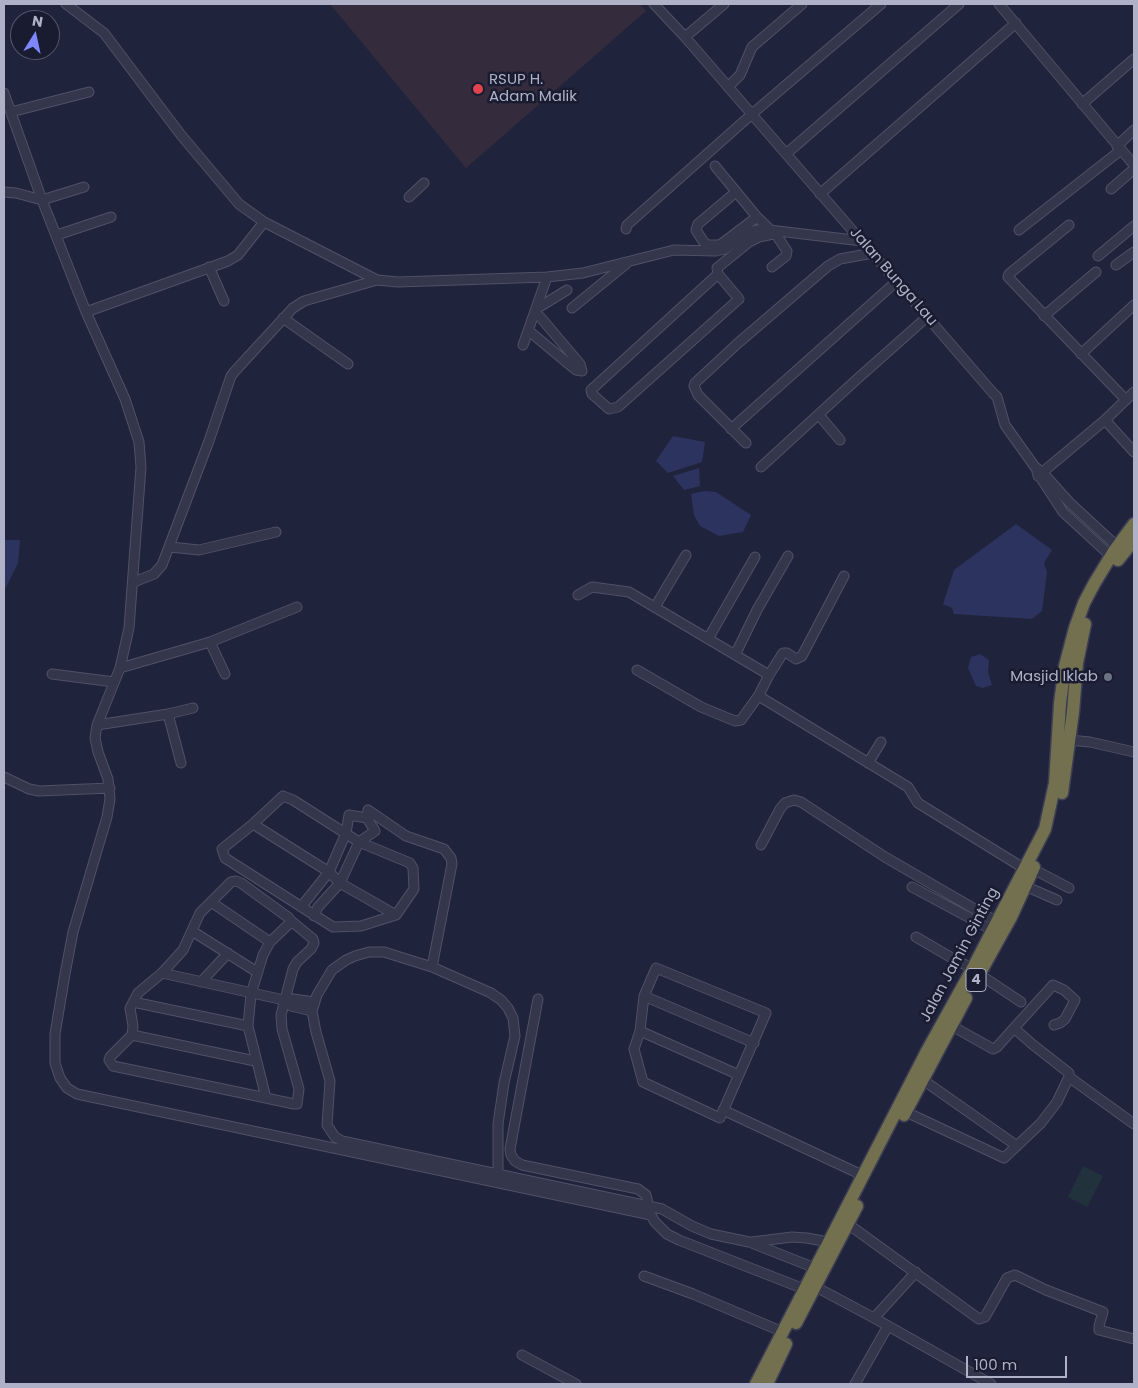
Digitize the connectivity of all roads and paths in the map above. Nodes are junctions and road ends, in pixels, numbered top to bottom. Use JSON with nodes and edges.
{"nodes":[{"id":1,"x":66,"y":4,"type":"edge"},
{"id":2,"x":654,"y":4,"type":"edge"},
{"id":3,"x":724,"y":4,"type":"edge"},
{"id":4,"x":802,"y":4,"type":"edge"},
{"id":5,"x":881,"y":4,"type":"edge"},
{"id":6,"x":960,"y":4,"type":"edge"},
{"id":7,"x":999,"y":4,"type":"edge"},
{"id":8,"x":1016,"y":23,"type":"junction"},
{"id":9,"x":685,"y":37,"type":"junction"},
{"id":10,"x":1134,"y":59,"type":"edge"},
{"id":11,"x":728,"y":87,"type":"junction"},
{"id":12,"x":89,"y":92,"type":"dead end"},
{"id":13,"x":4,"y":94,"type":"edge"},
{"id":14,"x":1082,"y":104,"type":"junction"},
{"id":15,"x":11,"y":112,"type":"junction"},
{"id":16,"x":752,"y":114,"type":"junction"},
{"id":17,"x":1134,"y":130,"type":"edge"},
{"id":18,"x":1119,"y":148,"type":"junction"},
{"id":19,"x":786,"y":154,"type":"junction"},
{"id":20,"x":1134,"y":165,"type":"edge"},
{"id":21,"x":716,"y":166,"type":"dead end"},
{"id":22,"x":1134,"y":170,"type":"edge"},
{"id":23,"x":424,"y":183,"type":"dead end"},
{"id":24,"x":84,"y":187,"type":"dead end"},
{"id":25,"x":1112,"y":188,"type":"dead end"},
{"id":26,"x":4,"y":192,"type":"edge"},
{"id":27,"x":736,"y":192,"type":"junction"},
{"id":28,"x":820,"y":194,"type":"junction"},
{"id":29,"x":408,"y":198,"type":"dead end"},
{"id":30,"x":42,"y":200,"type":"junction"},
{"id":31,"x":757,"y":216,"type":"junction"},
{"id":32,"x":111,"y":217,"type":"dead end"},
{"id":33,"x":264,"y":222,"type":"junction"},
{"id":34,"x":1069,"y":225,"type":"dead end"},
{"id":35,"x":1134,"y":226,"type":"edge"},
{"id":36,"x":626,"y":228,"type":"dead end"},
{"id":37,"x":1019,"y":230,"type":"dead end"},
{"id":38,"x":772,"y":232,"type":"junction"},
{"id":39,"x":57,"y":235,"type":"junction"},
{"id":40,"x":862,"y":240,"type":"junction"},
{"id":41,"x":873,"y":252,"type":"junction"},
{"id":42,"x":1134,"y":252,"type":"edge"},
{"id":43,"x":1098,"y":256,"type":"dead end"},
{"id":44,"x":628,"y":262,"type":"junction"},
{"id":45,"x":1116,"y":265,"type":"dead end"},
{"id":46,"x":209,"y":267,"type":"junction"},
{"id":47,"x":772,"y":267,"type":"dead end"},
{"id":48,"x":1096,"y":272,"type":"dead end"},
{"id":49,"x":718,"y":274,"type":"junction"},
{"id":50,"x":547,"y":277,"type":"junction"},
{"id":51,"x":377,"y":280,"type":"junction"},
{"id":52,"x":897,"y":281,"type":"junction"},
{"id":53,"x":566,"y":290,"type":"dead end"},
{"id":54,"x":224,"y":301,"type":"dead end"},
{"id":55,"x":1134,"y":305,"type":"edge"},
{"id":56,"x":572,"y":308,"type":"dead end"},
{"id":57,"x":536,"y":311,"type":"junction"},
{"id":58,"x":86,"y":312,"type":"junction"},
{"id":59,"x":1044,"y":316,"type":"junction"},
{"id":60,"x":927,"y":317,"type":"junction"},
{"id":61,"x":283,"y":318,"type":"junction"},
{"id":62,"x":529,"y":331,"type":"junction"},
{"id":63,"x":523,"y":345,"type":"dead end"},
{"id":64,"x":1081,"y":354,"type":"junction"},
{"id":65,"x":348,"y":364,"type":"dead end"},
{"id":66,"x":1134,"y":392,"type":"edge"},
{"id":67,"x":1126,"y":400,"type":"junction"},
{"id":68,"x":819,"y":415,"type":"junction"},
{"id":69,"x":1105,"y":420,"type":"junction"},
{"id":70,"x":730,"y":428,"type":"junction"},
{"id":71,"x":840,"y":440,"type":"dead end"},
{"id":72,"x":746,"y":443,"type":"dead end"},
{"id":73,"x":1134,"y":452,"type":"edge"},
{"id":74,"x":761,"y":467,"type":"dead end"},
{"id":75,"x":1039,"y":472,"type":"junction"},
{"id":76,"x":1134,"y":524,"type":"edge"},
{"id":77,"x":276,"y":532,"type":"dead end"},
{"id":78,"x":1134,"y":540,"type":"edge"},
{"id":79,"x":170,"y":547,"type":"junction"},
{"id":80,"x":1117,"y":554,"type":"junction"},
{"id":81,"x":686,"y":555,"type":"dead end"},
{"id":82,"x":788,"y":556,"type":"dead end"},
{"id":83,"x":755,"y":557,"type":"dead end"},
{"id":84,"x":844,"y":576,"type":"dead end"},
{"id":85,"x":134,"y":582,"type":"junction"},
{"id":86,"x":578,"y":595,"type":"dead end"},
{"id":87,"x":297,"y":607,"type":"dead end"},
{"id":88,"x":655,"y":607,"type":"junction"},
{"id":89,"x":708,"y":639,"type":"junction"},
{"id":90,"x":210,"y":642,"type":"junction"},
{"id":91,"x":736,"y":655,"type":"junction"},
{"id":92,"x":120,"y":668,"type":"junction"},
{"id":93,"x":636,"y":670,"type":"dead end"},
{"id":94,"x":52,"y":674,"type":"dead end"},
{"id":95,"x":225,"y":674,"type":"dead end"},
{"id":96,"x":768,"y":675,"type":"junction"},
{"id":97,"x":114,"y":682,"type":"junction"},
{"id":98,"x":758,"y":695,"type":"junction"},
{"id":99,"x":193,"y":708,"type":"dead end"},
{"id":100,"x":168,"y":714,"type":"junction"},
{"id":101,"x":97,"y":725,"type":"junction"},
{"id":102,"x":1070,"y":736,"type":"junction"},
{"id":103,"x":881,"y":742,"type":"dead end"},
{"id":104,"x":1134,"y":752,"type":"edge"},
{"id":105,"x":181,"y":763,"type":"dead end"},
{"id":106,"x":868,"y":763,"type":"junction"},
{"id":107,"x":4,"y":777,"type":"edge"},
{"id":108,"x":110,"y":788,"type":"junction"},
{"id":109,"x":367,"y":818,"type":"junction"},
{"id":110,"x":253,"y":824,"type":"junction"},
{"id":111,"x":346,"y":833,"type":"junction"},
{"id":112,"x":359,"y":842,"type":"junction"},
{"id":113,"x":761,"y":845,"type":"dead end"},
{"id":114,"x":1029,"y":869,"type":"junction"},
{"id":115,"x":329,"y":872,"type":"junction"},
{"id":116,"x":340,"y":883,"type":"junction"},
{"id":117,"x":1025,"y":886,"type":"junction"},
{"id":118,"x":912,"y":887,"type":"dead end"},
{"id":119,"x":1069,"y":888,"type":"dead end"},
{"id":120,"x":1056,"y":900,"type":"dead end"},
{"id":121,"x":211,"y":902,"type":"junction"},
{"id":122,"x":301,"y":907,"type":"junction"},
{"id":123,"x":396,"y":915,"type":"junction"},
{"id":124,"x":314,"y":916,"type":"junction"},
{"id":125,"x":290,"y":920,"type":"junction"},
{"id":126,"x":996,"y":929,"type":"junction"},
{"id":127,"x":192,"y":931,"type":"junction"},
{"id":128,"x":916,"y":937,"type":"dead end"},
{"id":129,"x":270,"y":942,"type":"junction"},
{"id":130,"x":228,"y":953,"type":"junction"},
{"id":131,"x":432,"y":967,"type":"junction"},
{"id":132,"x":976,"y":971,"type":"junction"},
{"id":133,"x":256,"y":972,"type":"junction"},
{"id":134,"x":162,"y":973,"type":"junction"},
{"id":135,"x":201,"y":982,"type":"junction"},
{"id":136,"x":251,"y":994,"type":"junction"},
{"id":137,"x":644,"y":996,"type":"junction"},
{"id":138,"x":538,"y":999,"type":"dead end"},
{"id":139,"x":284,"y":1000,"type":"junction"},
{"id":140,"x":133,"y":1002,"type":"junction"},
{"id":141,"x":1021,"y":1002,"type":"dead end"},
{"id":142,"x":313,"y":1006,"type":"junction"},
{"id":143,"x":1054,"y":1025,"type":"dead end"},
{"id":144,"x":248,"y":1026,"type":"junction"},
{"id":145,"x":952,"y":1026,"type":"junction"},
{"id":146,"x":1014,"y":1028,"type":"junction"},
{"id":147,"x":640,"y":1031,"type":"junction"},
{"id":148,"x":132,"y":1035,"type":"junction"},
{"id":149,"x":754,"y":1043,"type":"junction"},
{"id":150,"x":255,"y":1061,"type":"junction"},
{"id":151,"x":739,"y":1075,"type":"junction"},
{"id":152,"x":1069,"y":1077,"type":"junction"},
{"id":153,"x":923,"y":1080,"type":"junction"},
{"id":154,"x":266,"y":1098,"type":"junction"},
{"id":155,"x":723,"y":1110,"type":"junction"},
{"id":156,"x":906,"y":1112,"type":"junction"},
{"id":157,"x":1134,"y":1124,"type":"edge"},
{"id":158,"x":1017,"y":1146,"type":"junction"},
{"id":159,"x":498,"y":1174,"type":"junction"},
{"id":160,"x":864,"y":1176,"type":"junction"},
{"id":161,"x":650,"y":1211,"type":"junction"},
{"id":162,"x":848,"y":1224,"type":"junction"},
{"id":163,"x":749,"y":1242,"type":"junction"},
{"id":164,"x":828,"y":1242,"type":"junction"},
{"id":165,"x":815,"y":1268,"type":"junction"},
{"id":166,"x":916,"y":1272,"type":"junction"},
{"id":167,"x":644,"y":1276,"type":"dead end"},
{"id":168,"x":810,"y":1288,"type":"junction"},
{"id":169,"x":874,"y":1318,"type":"junction"},
{"id":170,"x":888,"y":1326,"type":"junction"},
{"id":171,"x":783,"y":1332,"type":"junction"},
{"id":172,"x":1134,"y":1340,"type":"edge"},
{"id":173,"x":522,"y":1355,"type":"dead end"},
{"id":174,"x":576,"y":1384,"type":"edge"},
{"id":175,"x":756,"y":1384,"type":"edge"},
{"id":176,"x":767,"y":1384,"type":"edge"},
{"id":177,"x":855,"y":1384,"type":"edge"},
{"id":178,"x":991,"y":1384,"type":"edge"}],
"edges":[{"from":1,"to":33,"type":"street"},
{"from":2,"to":9,"type":"street","name":"Jalan Bunga Lau"},
{"from":3,"to":9,"type":"street"},
{"from":4,"to":11,"type":"street"},
{"from":5,"to":16,"type":"street"},
{"from":6,"to":19,"type":"street"},
{"from":7,"to":8,"type":"street"},
{"from":8,"to":14,"type":"street"},
{"from":8,"to":28,"type":"street"},
{"from":9,"to":11,"type":"street","name":"Jalan Bunga Lau"},
{"from":10,"to":14,"type":"street"},
{"from":11,"to":16,"type":"street","name":"Jalan Bunga Lau"},
{"from":12,"to":15,"type":"street"},
{"from":13,"to":15,"type":"street"},
{"from":14,"to":18,"type":"street"},
{"from":15,"to":30,"type":"street"},
{"from":16,"to":19,"type":"street","name":"Jalan Bunga Lau"},
{"from":16,"to":36,"type":"street"},
{"from":17,"to":18,"type":"street"},
{"from":18,"to":20,"type":"street"},
{"from":18,"to":37,"type":"street"},
{"from":19,"to":28,"type":"street","name":"Jalan Bunga Lau"},
{"from":21,"to":27,"type":"street"},
{"from":22,"to":25,"type":"street"},
{"from":23,"to":29,"type":"street"},
{"from":24,"to":30,"type":"street"},
{"from":26,"to":30,"type":"street"},
{"from":27,"to":31,"type":"street"},
{"from":27,"to":31,"type":"street"},
{"from":28,"to":40,"type":"street","name":"Jalan Bunga Lau"},
{"from":30,"to":39,"type":"street"},
{"from":31,"to":38,"type":"street"},
{"from":32,"to":39,"type":"street"},
{"from":33,"to":46,"type":"street"},
{"from":33,"to":51,"type":"street"},
{"from":34,"to":59,"type":"street"},
{"from":35,"to":43,"type":"street"},
{"from":38,"to":40,"type":"street"},
{"from":38,"to":44,"type":"street"},
{"from":38,"to":47,"type":"street"},
{"from":38,"to":49,"type":"street"},
{"from":39,"to":58,"type":"street"},
{"from":40,"to":41,"type":"street","name":"Jalan Bunga Lau"},
{"from":41,"to":52,"type":"street","name":"Jalan Bunga Lau"},
{"from":41,"to":70,"type":"street"},
{"from":42,"to":45,"type":"street"},
{"from":44,"to":50,"type":"street"},
{"from":44,"to":56,"type":"street"},
{"from":46,"to":54,"type":"street"},
{"from":46,"to":58,"type":"street"},
{"from":48,"to":59,"type":"street"},
{"from":49,"to":49,"type":"street"},
{"from":50,"to":51,"type":"street"},
{"from":50,"to":57,"type":"street"},
{"from":51,"to":61,"type":"street"},
{"from":52,"to":60,"type":"street","name":"Jalan Bunga Lau"},
{"from":52,"to":70,"type":"street"},
{"from":53,"to":57,"type":"street"},
{"from":55,"to":64,"type":"street"},
{"from":57,"to":62,"type":"street"},
{"from":57,"to":62,"type":"street"},
{"from":58,"to":85,"type":"street"},
{"from":59,"to":64,"type":"street"},
{"from":60,"to":68,"type":"street"},
{"from":60,"to":75,"type":"street","name":"Jalan Bunga Lau"},
{"from":61,"to":65,"type":"street"},
{"from":61,"to":79,"type":"street"},
{"from":62,"to":63,"type":"street"},
{"from":64,"to":67,"type":"street"},
{"from":66,"to":67,"type":"street"},
{"from":67,"to":69,"type":"street"},
{"from":68,"to":71,"type":"street"},
{"from":68,"to":74,"type":"street"},
{"from":69,"to":73,"type":"street"},
{"from":69,"to":75,"type":"street"},
{"from":70,"to":72,"type":"street"},
{"from":75,"to":80,"type":"street","name":"Jalan Bunga Lau"},
{"from":76,"to":80,"type":"highway","name":"Jalan Jamin Ginting","number":"4"},
{"from":77,"to":79,"type":"street"},
{"from":78,"to":80,"type":"highway","name":"Jalan Jamin Ginting","number":"4"},
{"from":79,"to":85,"type":"street"},
{"from":80,"to":102,"type":"highway","name":"Jalan Jamin Ginting","number":"4"},
{"from":80,"to":114,"type":"highway","name":"Jalan Jamin Ginting","number":"4"},
{"from":81,"to":88,"type":"street"},
{"from":82,"to":91,"type":"street"},
{"from":83,"to":89,"type":"street"},
{"from":84,"to":96,"type":"street"},
{"from":85,"to":92,"type":"street"},
{"from":86,"to":88,"type":"street"},
{"from":87,"to":90,"type":"street"},
{"from":88,"to":89,"type":"street"},
{"from":89,"to":91,"type":"street"},
{"from":90,"to":92,"type":"street"},
{"from":90,"to":95,"type":"street"},
{"from":91,"to":96,"type":"street"},
{"from":92,"to":97,"type":"street"},
{"from":93,"to":98,"type":"street"},
{"from":94,"to":97,"type":"street"},
{"from":96,"to":98,"type":"street"},
{"from":97,"to":101,"type":"street"},
{"from":98,"to":106,"type":"street"},
{"from":99,"to":100,"type":"street"},
{"from":100,"to":101,"type":"street"},
{"from":100,"to":105,"type":"street"},
{"from":101,"to":108,"type":"street"},
{"from":102,"to":104,"type":"street"},
{"from":102,"to":114,"type":"highway","name":"Jalan Jamin Ginting","number":"4"},
{"from":103,"to":106,"type":"street"},
{"from":106,"to":114,"type":"street"},
{"from":107,"to":108,"type":"street"},
{"from":108,"to":161,"type":"street"},
{"from":109,"to":111,"type":"street"},
{"from":109,"to":112,"type":"street"},
{"from":109,"to":131,"type":"street"},
{"from":110,"to":111,"type":"street"},
{"from":110,"to":115,"type":"street"},
{"from":110,"to":122,"type":"street"},
{"from":111,"to":112,"type":"street"},
{"from":111,"to":115,"type":"street"},
{"from":112,"to":116,"type":"street"},
{"from":112,"to":123,"type":"street"},
{"from":113,"to":126,"type":"street"},
{"from":114,"to":117,"type":"highway","name":"Jalan Jamin Ginting","number":"4"},
{"from":114,"to":119,"type":"street"},
{"from":114,"to":126,"type":"highway","name":"Jalan Jamin Ginting","number":"4"},
{"from":115,"to":116,"type":"street"},
{"from":115,"to":122,"type":"street"},
{"from":116,"to":123,"type":"street"},
{"from":116,"to":124,"type":"street"},
{"from":117,"to":120,"type":"street"},
{"from":117,"to":126,"type":"highway","name":"Jalan Jamin Ginting","number":"4"},
{"from":118,"to":126,"type":"street"},
{"from":121,"to":125,"type":"street"},
{"from":121,"to":127,"type":"street"},
{"from":121,"to":129,"type":"street"},
{"from":122,"to":124,"type":"street"},
{"from":123,"to":124,"type":"street"},
{"from":125,"to":129,"type":"street"},
{"from":125,"to":139,"type":"street"},
{"from":126,"to":132,"type":"highway","name":"Jalan Jamin Ginting","number":"4"},
{"from":127,"to":130,"type":"street"},
{"from":127,"to":134,"type":"street"},
{"from":128,"to":132,"type":"street"},
{"from":129,"to":133,"type":"street"},
{"from":130,"to":133,"type":"street"},
{"from":130,"to":135,"type":"street"},
{"from":131,"to":142,"type":"street"},
{"from":131,"to":159,"type":"street"},
{"from":132,"to":141,"type":"street"},
{"from":132,"to":145,"type":"highway","name":"Jalan Jamin Ginting","number":"4"},
{"from":132,"to":160,"type":"highway","name":"Jalan Jamin Ginting","number":"4"},
{"from":133,"to":136,"type":"street"},
{"from":134,"to":135,"type":"street"},
{"from":134,"to":140,"type":"street"},
{"from":135,"to":136,"type":"street"},
{"from":136,"to":139,"type":"street"},
{"from":136,"to":144,"type":"street"},
{"from":137,"to":147,"type":"street"},
{"from":137,"to":149,"type":"street"},
{"from":137,"to":149,"type":"street"},
{"from":138,"to":161,"type":"street"},
{"from":139,"to":142,"type":"street"},
{"from":139,"to":154,"type":"street"},
{"from":140,"to":144,"type":"street"},
{"from":140,"to":148,"type":"street"},
{"from":142,"to":159,"type":"street"},
{"from":143,"to":146,"type":"street"},
{"from":144,"to":150,"type":"street"},
{"from":145,"to":146,"type":"street"},
{"from":145,"to":153,"type":"highway","name":"Jalan Jamin Ginting","number":"4"},
{"from":146,"to":152,"type":"street"},
{"from":147,"to":151,"type":"street"},
{"from":147,"to":155,"type":"street"},
{"from":148,"to":150,"type":"street"},
{"from":148,"to":154,"type":"street"},
{"from":149,"to":151,"type":"street"},
{"from":150,"to":154,"type":"street"},
{"from":151,"to":155,"type":"street"},
{"from":152,"to":157,"type":"street"},
{"from":152,"to":158,"type":"street"},
{"from":153,"to":156,"type":"highway","name":"Jalan Jamin Ginting","number":"4"},
{"from":153,"to":158,"type":"street"},
{"from":155,"to":160,"type":"street"},
{"from":156,"to":158,"type":"street"},
{"from":156,"to":162,"type":"highway","name":"Jalan Jamin Ginting","number":"4"},
{"from":159,"to":161,"type":"street"},
{"from":160,"to":164,"type":"highway","name":"Jalan Jamin Ginting","number":"4"},
{"from":161,"to":163,"type":"street"},
{"from":161,"to":168,"type":"street"},
{"from":162,"to":166,"type":"street"},
{"from":162,"to":168,"type":"highway","name":"Jalan Jamin Ginting","number":"4"},
{"from":163,"to":164,"type":"street"},
{"from":163,"to":165,"type":"street"},
{"from":164,"to":165,"type":"highway","name":"Jalan Jamin Ginting","number":"4"},
{"from":165,"to":168,"type":"highway","name":"Jalan Jamin Ginting","number":"4"},
{"from":166,"to":169,"type":"street"},
{"from":166,"to":172,"type":"street"},
{"from":167,"to":171,"type":"street"},
{"from":168,"to":169,"type":"street"},
{"from":168,"to":171,"type":"highway","name":"Jalan Jamin Ginting","number":"4"},
{"from":168,"to":176,"type":"highway","name":"Jalan Jamin Ginting","number":"4"},
{"from":169,"to":170,"type":"street"},
{"from":170,"to":177,"type":"street"},
{"from":170,"to":178,"type":"street"},
{"from":171,"to":175,"type":"highway","name":"Jalan Jamin Ginting","number":"4"},
{"from":173,"to":174,"type":"street"}]}
